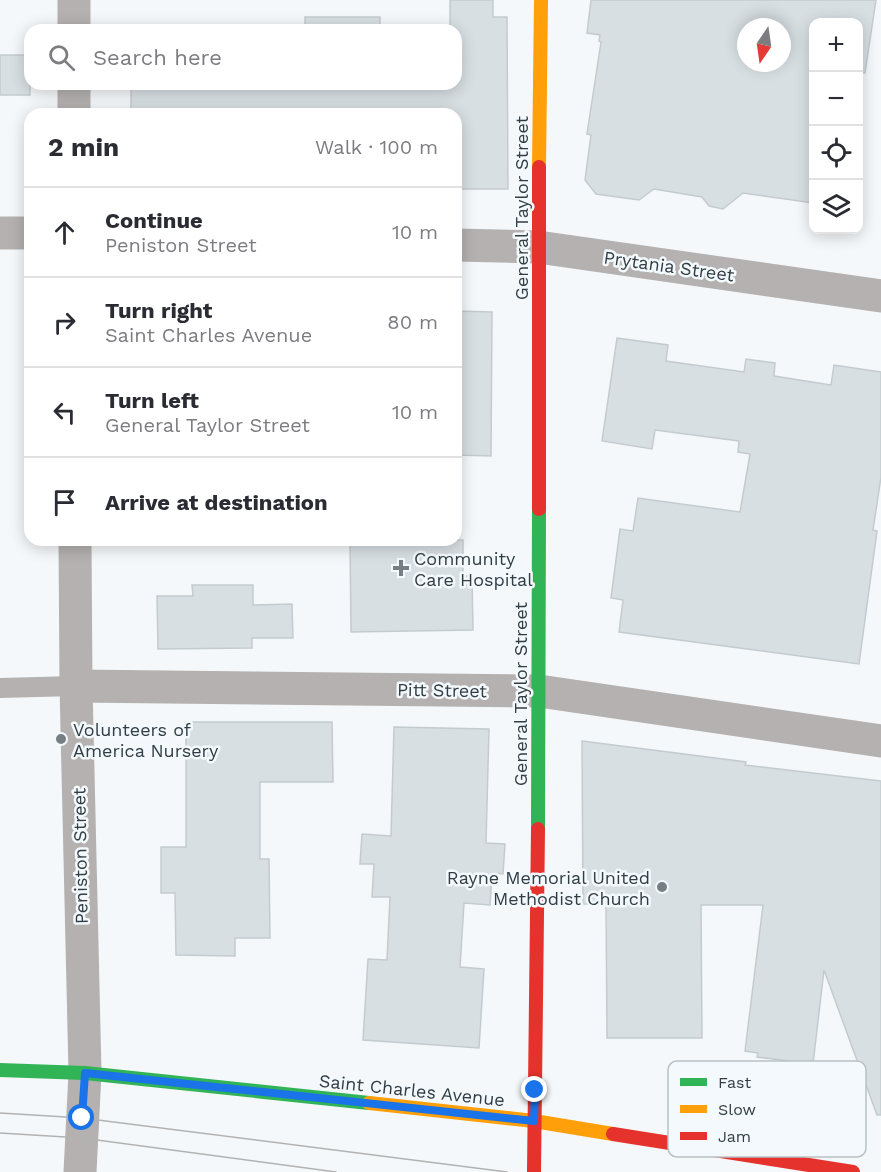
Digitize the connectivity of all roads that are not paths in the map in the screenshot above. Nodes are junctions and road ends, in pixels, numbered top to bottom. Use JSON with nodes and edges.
{"nodes":[{"id":1,"x":74,"y":0,"type":"edge"},
{"id":2,"x":541,"y":0,"type":"edge"},
{"id":3,"x":74,"y":24,"type":"edge"},
{"id":4,"x":74,"y":90,"type":"edge"},
{"id":5,"x":74,"y":108,"type":"edge"},
{"id":6,"x":0,"y":233,"type":"edge"},
{"id":7,"x":24,"y":233,"type":"edge"},
{"id":8,"x":462,"y":245,"type":"edge"},
{"id":9,"x":538,"y":248,"type":"junction"},
{"id":10,"x":881,"y":296,"type":"edge"},
{"id":11,"x":75,"y":546,"type":"edge"},
{"id":12,"x":76,"y":686,"type":"junction"},
{"id":13,"x":0,"y":688,"type":"edge"},
{"id":14,"x":539,"y":691,"type":"junction"},
{"id":15,"x":881,"y":741,"type":"edge"},
{"id":16,"x":0,"y":1070,"type":"edge"},
{"id":17,"x":85,"y":1073,"type":"junction"},
{"id":18,"x":534,"y":1121,"type":"junction"},
{"id":19,"x":668,"y":1142,"type":"edge"},
{"id":20,"x":759,"y":1157,"type":"edge"},
{"id":21,"x":80,"y":1172,"type":"edge"},
{"id":22,"x":534,"y":1172,"type":"edge"},
{"id":23,"x":853,"y":1172,"type":"edge"}],
"edges":[{"from":1,"to":3,"type":"street"},
{"from":2,"to":9,"type":"street","name":"General Taylor Street"},
{"from":4,"to":5,"type":"street"},
{"from":6,"to":7,"type":"street"},
{"from":8,"to":9,"type":"street","name":"Prytania Street"},
{"from":9,"to":10,"type":"street","name":"Prytania Street"},
{"from":9,"to":14,"type":"street","name":"General Taylor Street"},
{"from":11,"to":12,"type":"street","name":"Peniston Street"},
{"from":12,"to":13,"type":"lane","name":"Pitt Street"},
{"from":12,"to":14,"type":"street","name":"Pitt Street"},
{"from":12,"to":17,"type":"street","name":"Peniston Street"},
{"from":14,"to":15,"type":"street","name":"Pitt Street"},
{"from":14,"to":18,"type":"street","name":"General Taylor Street"},
{"from":16,"to":17,"type":"street","name":"Saint Charles Avenue"},
{"from":17,"to":18,"type":"street","name":"Saint Charles Avenue"},
{"from":17,"to":21,"type":"street","name":"Peniston Street"},
{"from":18,"to":19,"type":"street","name":"Saint Charles Avenue"},
{"from":18,"to":22,"type":"street","name":"General Taylor Street"},
{"from":20,"to":23,"type":"street","name":"Saint Charles Avenue"}]}
